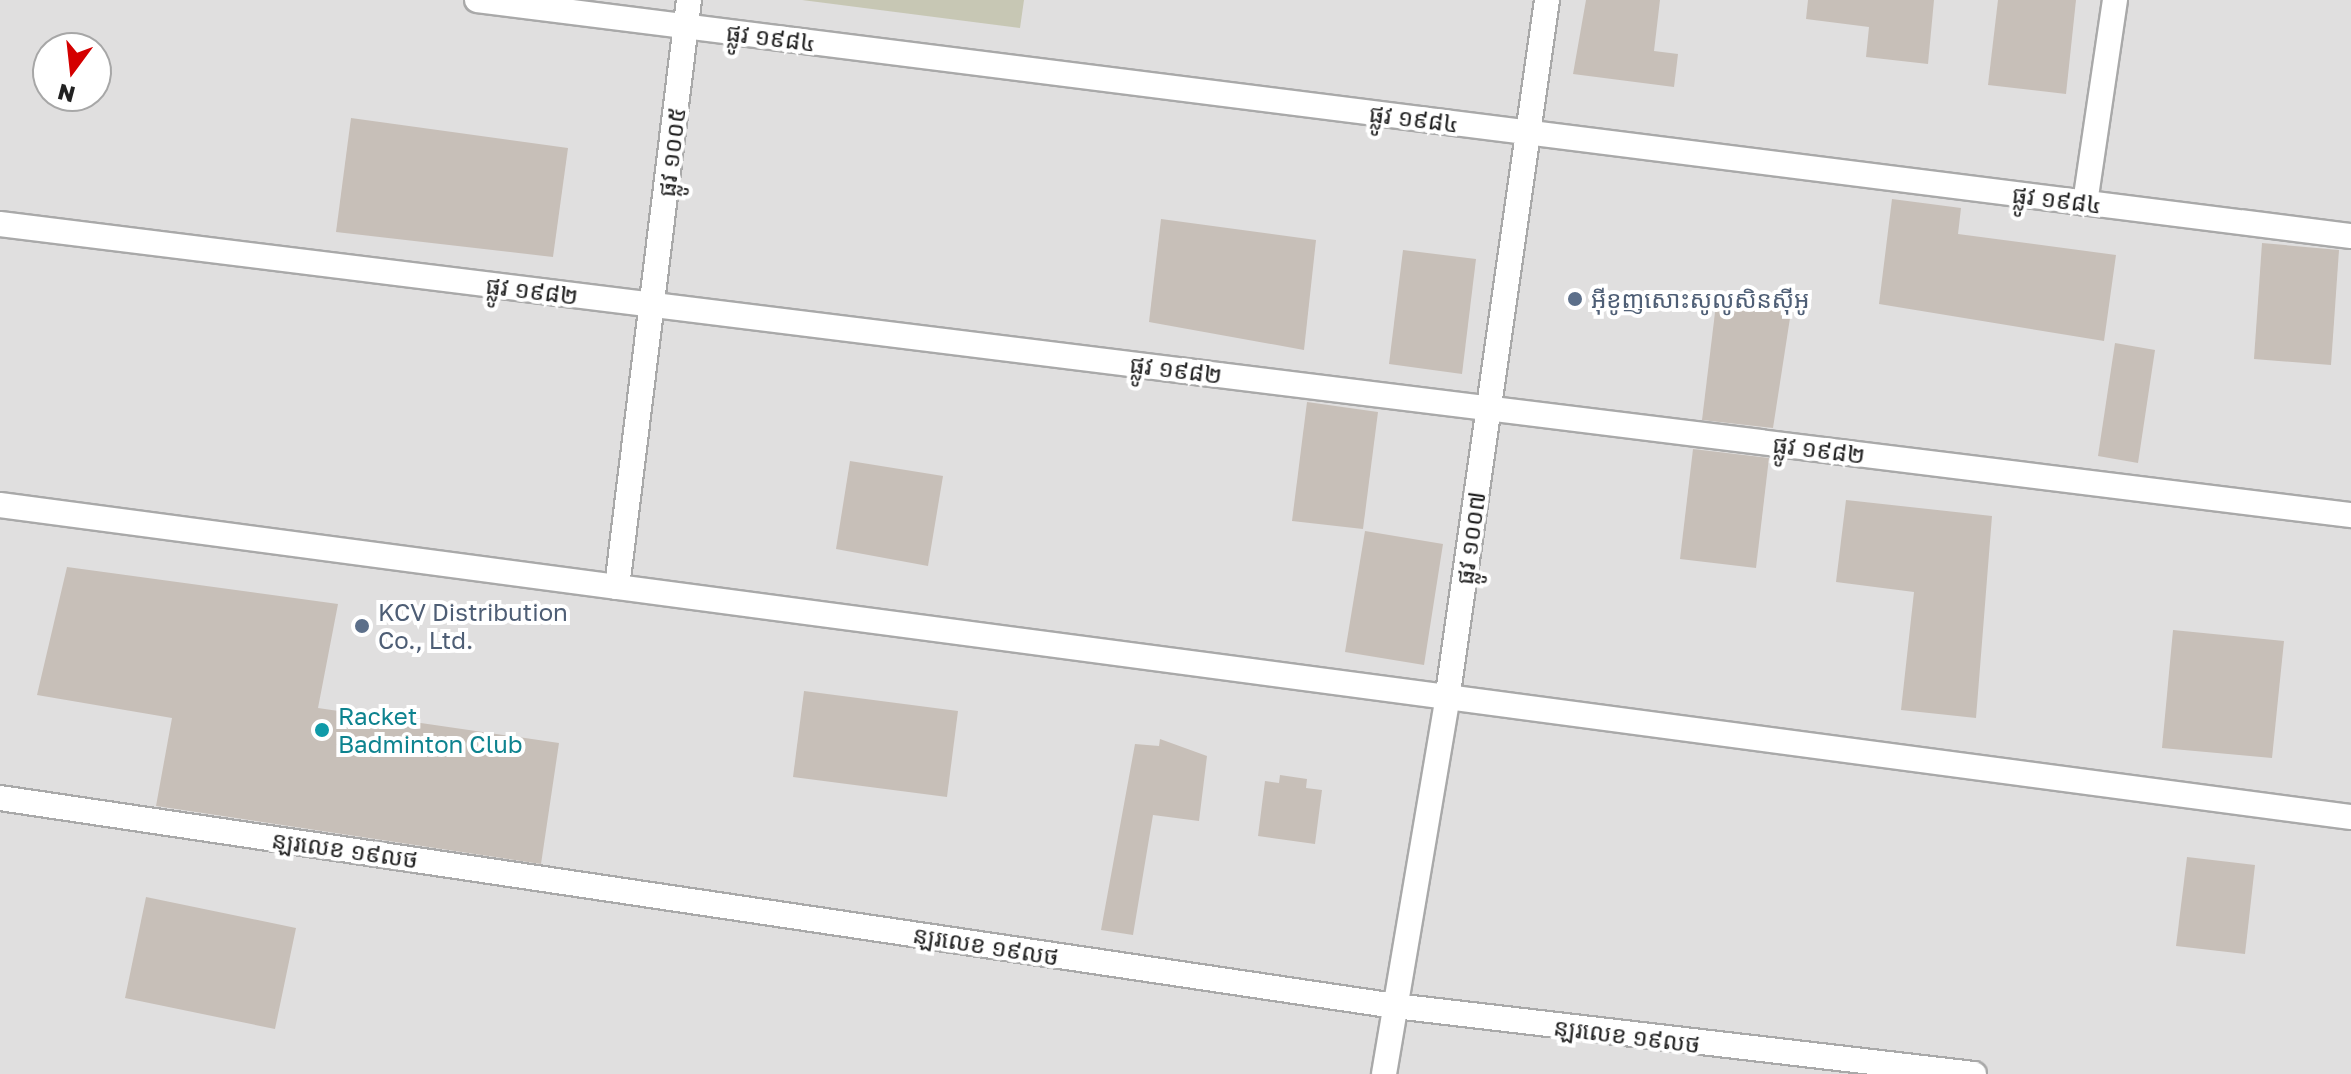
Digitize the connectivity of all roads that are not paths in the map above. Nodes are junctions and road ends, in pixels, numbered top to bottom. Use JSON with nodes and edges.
{"nodes":[{"id":1,"x":477,"y":0,"type":"edge"},
{"id":2,"x":689,"y":0,"type":"edge"},
{"id":3,"x":1547,"y":0,"type":"edge"},
{"id":4,"x":2115,"y":0,"type":"edge"},
{"id":5,"x":686,"y":26,"type":"junction"},
{"id":6,"x":1528,"y":133,"type":"junction"},
{"id":7,"x":2085,"y":203,"type":"junction"},
{"id":8,"x":0,"y":224,"type":"edge"},
{"id":9,"x":2351,"y":236,"type":"edge"},
{"id":10,"x":654,"y":305,"type":"junction"},
{"id":11,"x":1489,"y":408,"type":"junction"},
{"id":12,"x":0,"y":505,"type":"edge"},
{"id":13,"x":2351,"y":515,"type":"edge"},
{"id":14,"x":617,"y":587,"type":"junction"},
{"id":15,"x":1447,"y":700,"type":"junction"},
{"id":16,"x":0,"y":798,"type":"edge"},
{"id":17,"x":2351,"y":817,"type":"edge"},
{"id":18,"x":1395,"y":1006,"type":"junction"},
{"id":19,"x":1384,"y":1074,"type":"edge"},
{"id":20,"x":1974,"y":1074,"type":"edge"}],
"edges":[{"from":1,"to":5,"type":"street","name":"ផ្លូវ ១៩៨៤"},
{"from":2,"to":5,"type":"street","name":"ផ្លូវ ១០០៥"},
{"from":3,"to":6,"type":"street","name":"ផ្លូវ ១០០៧"},
{"from":4,"to":7,"type":"street"},
{"from":5,"to":6,"type":"street","name":"ផ្លូវ ១៩៨៤"},
{"from":5,"to":10,"type":"street","name":"ផ្លូវ ១០០៥"},
{"from":6,"to":7,"type":"street","name":"ផ្លូវ ១៩៨៤"},
{"from":6,"to":11,"type":"street","name":"ផ្លូវ ១០០៧"},
{"from":7,"to":9,"type":"street","name":"ផ្លូវ ១៩៨៤"},
{"from":8,"to":10,"type":"street","name":"ផ្លូវ ១៩៨២"},
{"from":10,"to":11,"type":"street","name":"ផ្លូវ ១៩៨២"},
{"from":10,"to":14,"type":"street","name":"ផ្លូវ ១០០៥"},
{"from":11,"to":13,"type":"street","name":"ផ្លូវ ១៩៨២"},
{"from":11,"to":15,"type":"street","name":"ផ្លូវ ១០០៧"},
{"from":12,"to":14,"type":"street"},
{"from":14,"to":15,"type":"street"},
{"from":15,"to":17,"type":"street"},
{"from":15,"to":18,"type":"street","name":"ផ្លូវ ១០០៧"},
{"from":16,"to":18,"type":"street","name":"ន្ឡរលេខ ១៩លថ"},
{"from":18,"to":19,"type":"street","name":"ផ្លូវ ១០០៧"},
{"from":18,"to":20,"type":"street","name":"ន្ឡរលេខ ១៩លថ"}]}
